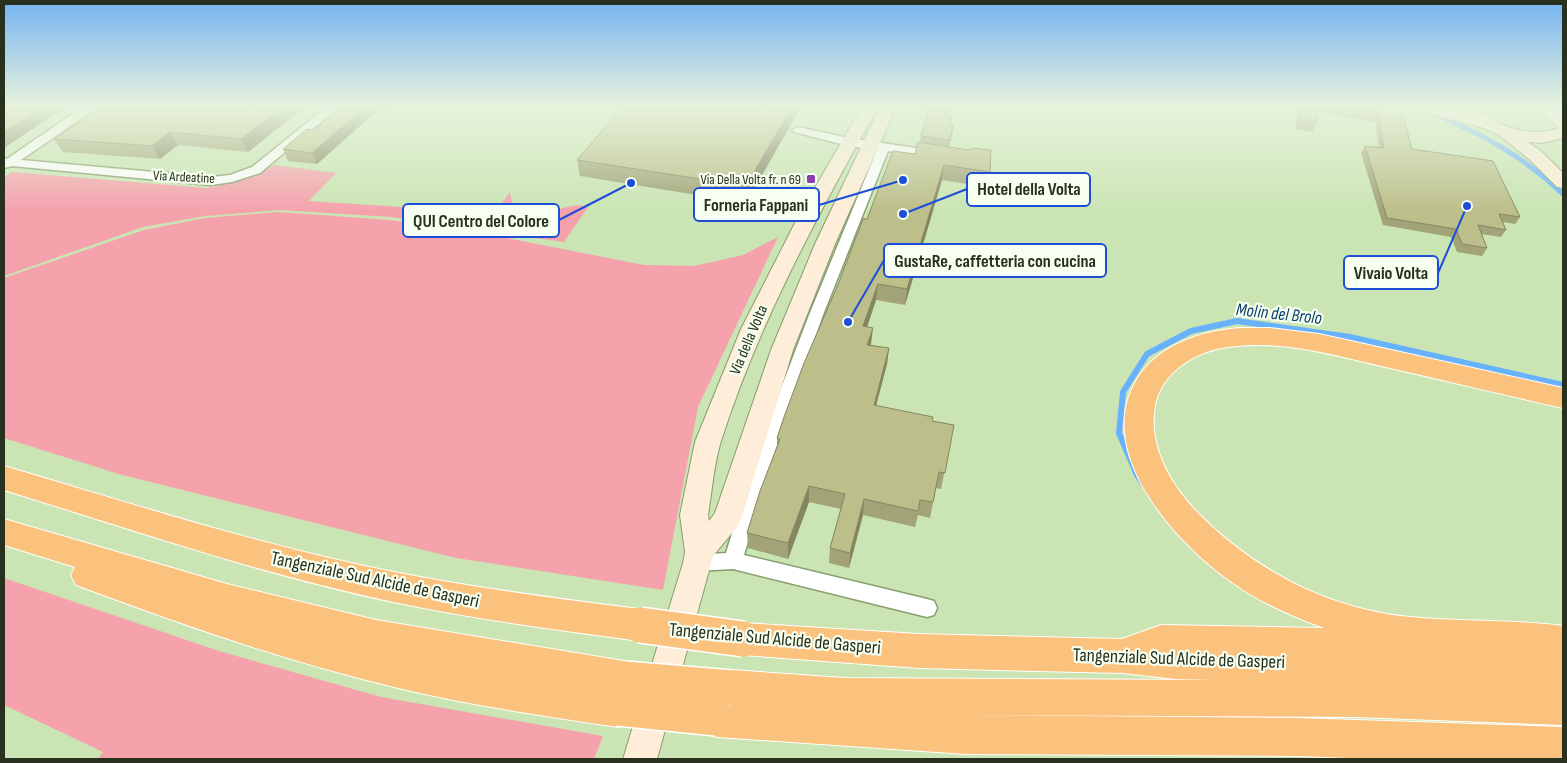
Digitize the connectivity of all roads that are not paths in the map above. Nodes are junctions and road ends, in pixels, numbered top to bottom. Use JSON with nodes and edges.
{"nodes":[{"id":1,"x":41,"y":141,"type":"edge"},
{"id":2,"x":292,"y":141,"type":"edge"},
{"id":3,"x":847,"y":141,"type":"edge"},
{"id":4,"x":867,"y":141,"type":"edge"},
{"id":5,"x":869,"y":141,"type":"edge"},
{"id":6,"x":1513,"y":141,"type":"edge"},
{"id":7,"x":1557,"y":141,"type":"edge"},
{"id":8,"x":867,"y":145,"type":"junction"},
{"id":9,"x":948,"y":156,"type":"edge"},
{"id":10,"x":6,"y":164,"type":"edge"},
{"id":11,"x":1563,"y":168,"type":"edge"},
{"id":12,"x":1563,"y":183,"type":"edge"},
{"id":13,"x":1563,"y":398,"type":"edge"},
{"id":14,"x":4,"y":478,"type":"edge"},
{"id":15,"x":4,"y":532,"type":"edge"},
{"id":16,"x":4,"y":545,"type":"edge"},
{"id":17,"x":698,"y":557,"type":"junction"},
{"id":18,"x":733,"y":561,"type":"junction"},
{"id":19,"x":927,"y":608,"type":"dead end"},
{"id":20,"x":1563,"y":642,"type":"edge"},
{"id":21,"x":1563,"y":650,"type":"edge"},
{"id":22,"x":1122,"y":656,"type":"junction"},
{"id":23,"x":1563,"y":676,"type":"edge"},
{"id":24,"x":621,"y":694,"type":"junction"},
{"id":25,"x":725,"y":703,"type":"junction"},
{"id":26,"x":1563,"y":707,"type":"edge"},
{"id":27,"x":1563,"y":747,"type":"edge"},
{"id":28,"x":640,"y":759,"type":"edge"}],
"edges":[{"from":1,"to":10,"type":"street"},
{"from":2,"to":10,"type":"street","name":"Via Ardeatine"},
{"from":3,"to":8,"type":"street"},
{"from":4,"to":8,"type":"main road","name":"Via della Volta"},
{"from":5,"to":8,"type":"main road","name":"Via della Volta"},
{"from":6,"to":12,"type":"main road"},
{"from":7,"to":11,"type":"main road"},
{"from":8,"to":9,"type":"street"},
{"from":8,"to":17,"type":"main road","name":"Via della Volta"},
{"from":8,"to":17,"type":"main road","name":"Via della Volta"},
{"from":8,"to":18,"type":"street","name":"Via della Volta"},
{"from":13,"to":20,"type":"highway"},
{"from":14,"to":22,"type":"highway","name":"Tangenziale Sud Alcide de Gasperi","bridge":true},
{"from":15,"to":24,"type":"highway"},
{"from":16,"to":24,"type":"highway"},
{"from":17,"to":18,"type":"street"},
{"from":17,"to":28,"type":"main road","name":"Via della Volta"},
{"from":18,"to":19,"type":"street"},
{"from":21,"to":22,"type":"highway"},
{"from":22,"to":23,"type":"highway","name":"Tangenziale Sud Alcide de Gasperi"},
{"from":24,"to":25,"type":"highway","bridge":true},
{"from":25,"to":26,"type":"highway"},
{"from":25,"to":27,"type":"highway"}]}
